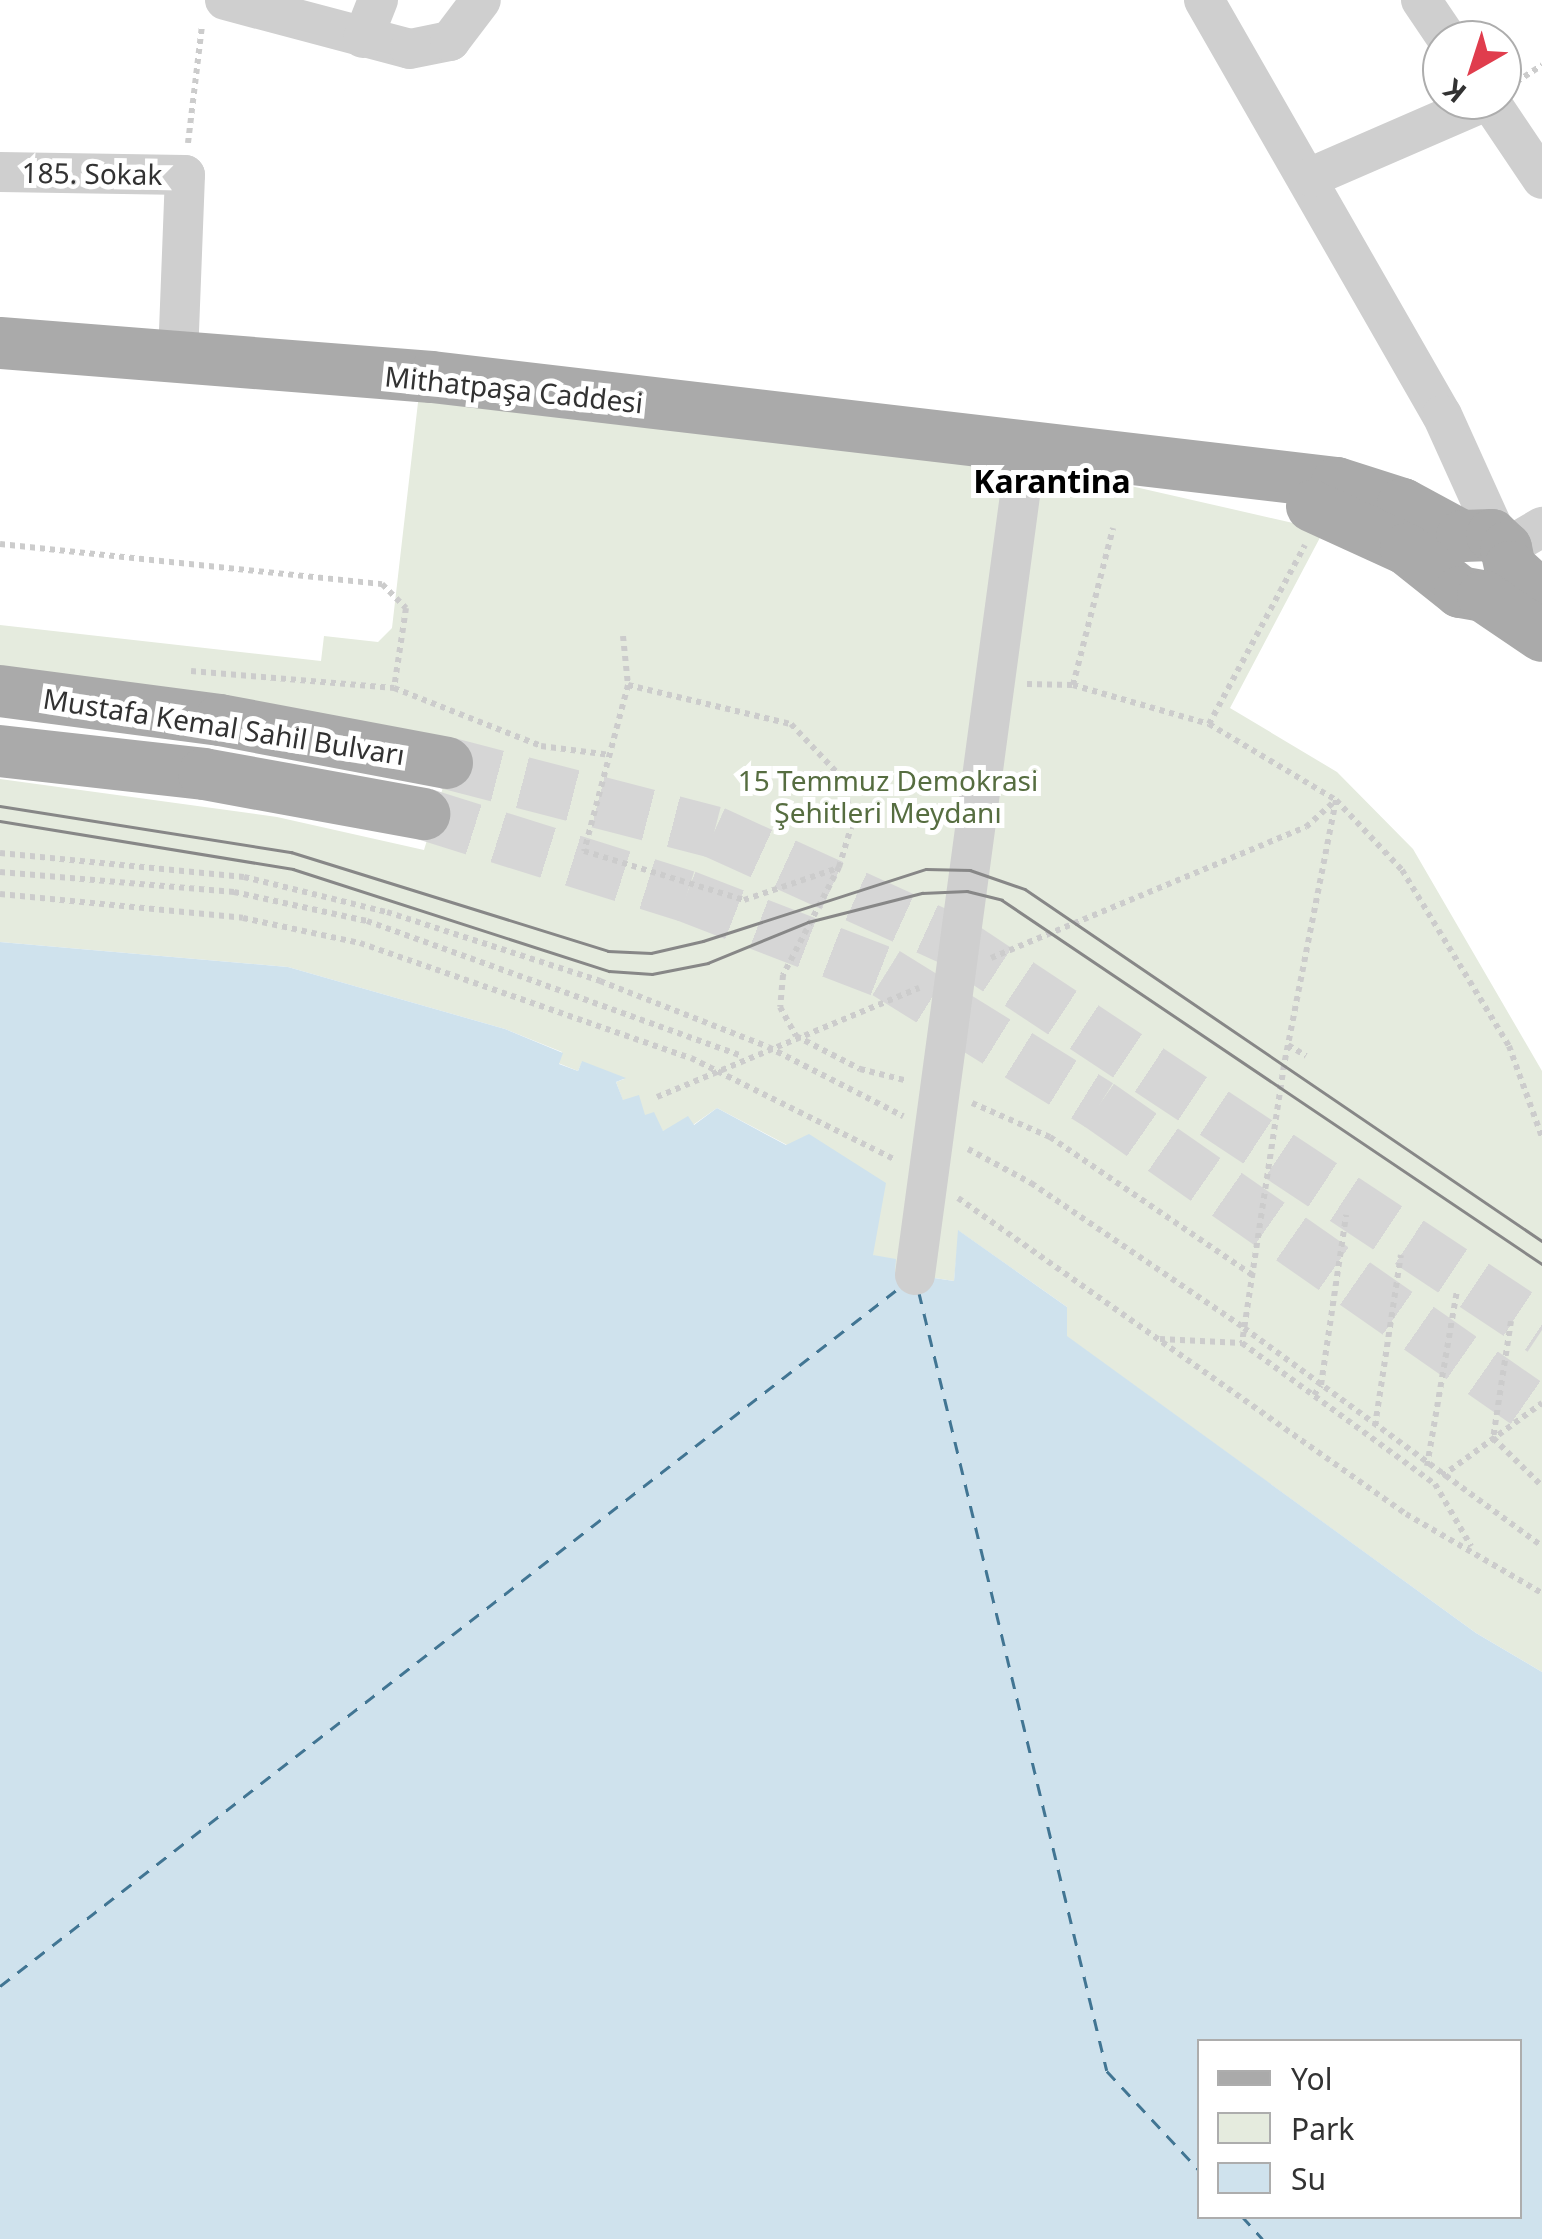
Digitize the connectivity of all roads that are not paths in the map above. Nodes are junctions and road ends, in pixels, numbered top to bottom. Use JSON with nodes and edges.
{"nodes":[{"id":1,"x":378,"y":0,"type":"edge"},
{"id":2,"x":481,"y":0,"type":"edge"},
{"id":3,"x":1185,"y":0,"type":"edge"},
{"id":4,"x":1204,"y":0,"type":"edge"},
{"id":5,"x":214,"y":10,"type":"edge"},
{"id":6,"x":363,"y":38,"type":"junction"},
{"id":7,"x":1442,"y":120,"type":"edge"},
{"id":8,"x":1502,"y":120,"type":"edge"},
{"id":9,"x":0,"y":172,"type":"edge"},
{"id":10,"x":1311,"y":177,"type":"junction"},
{"id":11,"x":1542,"y":180,"type":"edge"},
{"id":12,"x":0,"y":343,"type":"edge"},
{"id":13,"x":178,"y":358,"type":"junction"},
{"id":14,"x":1026,"y":451,"type":"junction"},
{"id":15,"x":1499,"y":561,"type":"edge"},
{"id":16,"x":1542,"y":636,"type":"edge"},
{"id":17,"x":0,"y":691,"type":"edge"},
{"id":18,"x":0,"y":750,"type":"edge"},
{"id":19,"x":447,"y":764,"type":"tunnel mouth"},
{"id":20,"x":424,"y":814,"type":"tunnel mouth"},
{"id":21,"x":915,"y":1276,"type":"dead end"}],
"edges":[{"from":1,"to":6,"type":"street"},
{"from":2,"to":6,"type":"street"},
{"from":3,"to":15,"type":"street"},
{"from":4,"to":10,"type":"street"},
{"from":5,"to":6,"type":"street"},
{"from":7,"to":10,"type":"street"},
{"from":8,"to":11,"type":"street"},
{"from":9,"to":13,"type":"street","name":"185. Sokak"},
{"from":10,"to":15,"type":"street"},
{"from":12,"to":13,"type":"main road","name":"Mithatpaşa Caddesi"},
{"from":13,"to":14,"type":"main road","name":"Mithatpaşa Caddesi"},
{"from":14,"to":15,"type":"main road","name":"Mithatpaşa Caddesi"},
{"from":14,"to":15,"type":"main road","name":"Mithatpaşa Caddesi"},
{"from":14,"to":21,"type":"street"},
{"from":15,"to":16,"type":"main road","name":"Mithatpaşa Caddesi"},
{"from":17,"to":19,"type":"main road","name":"Mustafa Kemal Sahil Bulvarı"},
{"from":18,"to":20,"type":"main road","name":"Mustafa Kemal Sahil Bulvarı"}]}
